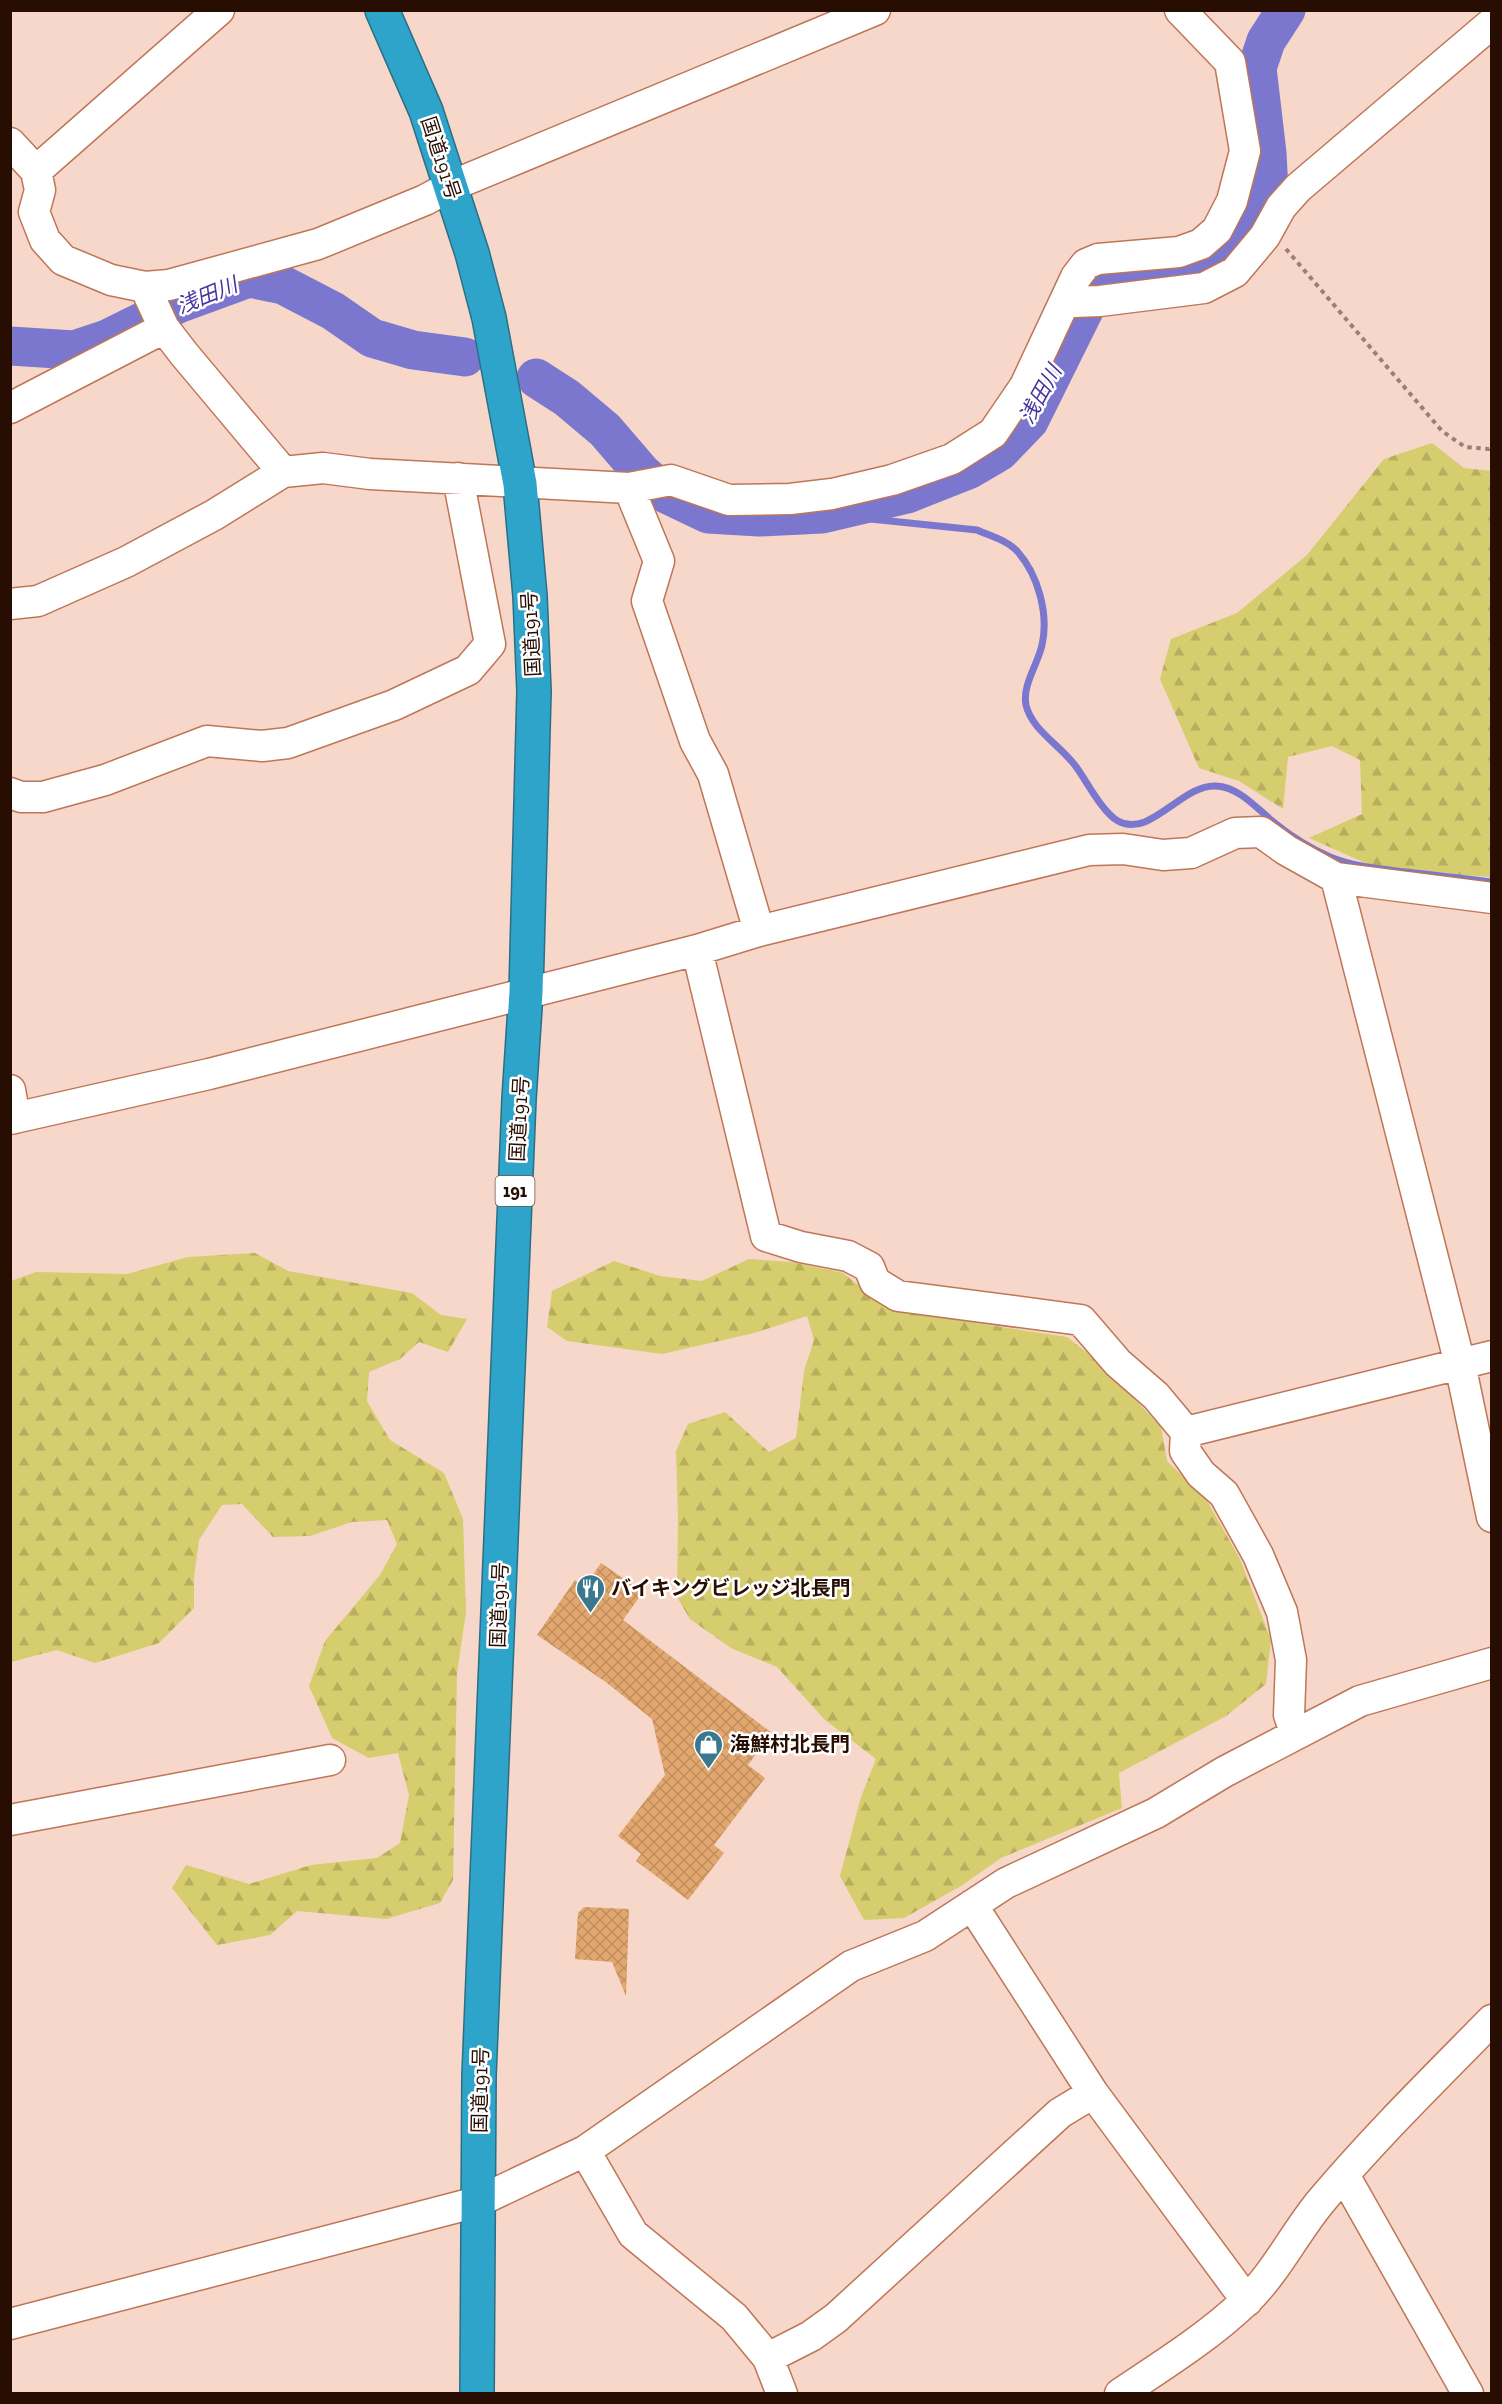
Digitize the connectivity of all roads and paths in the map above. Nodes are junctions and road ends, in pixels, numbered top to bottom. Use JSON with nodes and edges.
{"nodes":[{"id":1,"x":219,"y":10,"type":"edge"},
{"id":2,"x":382,"y":10,"type":"edge"},
{"id":3,"x":875,"y":10,"type":"edge"},
{"id":4,"x":1180,"y":10,"type":"edge"},
{"id":5,"x":1491,"y":23,"type":"edge"},
{"id":6,"x":10,"y":143,"type":"edge"},
{"id":7,"x":36,"y":171,"type":"junction"},
{"id":8,"x":451,"y":186,"type":"junction"},
{"id":9,"x":1265,"y":236,"type":"junction"},
{"id":10,"x":1080,"y":301,"type":"junction"},
{"id":11,"x":155,"y":310,"type":"junction"},
{"id":12,"x":10,"y":408,"type":"edge"},
{"id":13,"x":1491,"y":447,"type":"edge"},
{"id":14,"x":284,"y":472,"type":"junction"},
{"id":15,"x":458,"y":478,"type":"junction"},
{"id":16,"x":520,"y":484,"type":"junction"},
{"id":17,"x":642,"y":485,"type":"junction"},
{"id":18,"x":10,"y":604,"type":"edge"},
{"id":19,"x":10,"y":793,"type":"edge"},
{"id":20,"x":1336,"y":878,"type":"junction"},
{"id":21,"x":1491,"y":898,"type":"edge"},
{"id":22,"x":759,"y":931,"type":"junction"},
{"id":23,"x":698,"y":950,"type":"junction"},
{"id":24,"x":526,"y":992,"type":"junction"},
{"id":25,"x":12,"y":1109,"type":"edge"},
{"id":26,"x":1491,"y":1356,"type":"edge"},
{"id":27,"x":1460,"y":1364,"type":"junction"},
{"id":28,"x":1186,"y":1432,"type":"junction"},
{"id":29,"x":1491,"y":1517,"type":"edge"},
{"id":30,"x":1491,"y":1663,"type":"edge"},
{"id":31,"x":1296,"y":1734,"type":"junction"},
{"id":32,"x":330,"y":1760,"type":"dead end"},
{"id":33,"x":10,"y":1820,"type":"edge"},
{"id":34,"x":972,"y":1905,"type":"junction"},
{"id":35,"x":1491,"y":2020,"type":"edge"},
{"id":36,"x":1094,"y":2094,"type":"junction"},
{"id":37,"x":585,"y":2151,"type":"junction"},
{"id":38,"x":1344,"y":2175,"type":"junction"},
{"id":39,"x":477,"y":2202,"type":"junction"},
{"id":40,"x":1247,"y":2301,"type":"junction"},
{"id":41,"x":10,"y":2324,"type":"edge"},
{"id":42,"x":768,"y":2358,"type":"junction"},
{"id":43,"x":477,"y":2394,"type":"edge"},
{"id":44,"x":782,"y":2394,"type":"edge"},
{"id":45,"x":1120,"y":2394,"type":"edge"},
{"id":46,"x":1468,"y":2394,"type":"edge"}],
"edges":[{"from":1,"to":7,"type":"street"},
{"from":2,"to":8,"type":"highway","name":"国道191号","number":"191"},
{"from":3,"to":8,"type":"street"},
{"from":4,"to":10,"type":"street"},
{"from":5,"to":9,"type":"street"},
{"from":6,"to":7,"type":"street"},
{"from":7,"to":11,"type":"street"},
{"from":8,"to":11,"type":"street"},
{"from":8,"to":16,"type":"highway","name":"国道191号","number":"191"},
{"from":9,"to":10,"type":"street"},
{"from":9,"to":13,"type":"path"},
{"from":10,"to":17,"type":"street"},
{"from":11,"to":12,"type":"street"},
{"from":11,"to":14,"type":"street"},
{"from":14,"to":15,"type":"street"},
{"from":14,"to":18,"type":"street"},
{"from":15,"to":16,"type":"street"},
{"from":15,"to":19,"type":"street"},
{"from":16,"to":17,"type":"street"},
{"from":16,"to":24,"type":"highway","name":"国道191号","number":"191"},
{"from":17,"to":22,"type":"street"},
{"from":20,"to":21,"type":"street"},
{"from":20,"to":22,"type":"street"},
{"from":20,"to":27,"type":"street"},
{"from":22,"to":23,"type":"street"},
{"from":23,"to":24,"type":"street"},
{"from":23,"to":28,"type":"street"},
{"from":24,"to":25,"type":"street"},
{"from":24,"to":39,"type":"highway","name":"国道191号","number":"191"},
{"from":26,"to":27,"type":"street"},
{"from":27,"to":28,"type":"street"},
{"from":27,"to":29,"type":"street"},
{"from":28,"to":31,"type":"street"},
{"from":30,"to":31,"type":"street"},
{"from":31,"to":34,"type":"street"},
{"from":32,"to":33,"type":"street"},
{"from":34,"to":36,"type":"street"},
{"from":34,"to":37,"type":"street"},
{"from":35,"to":38,"type":"street"},
{"from":36,"to":40,"type":"street"},
{"from":36,"to":42,"type":"street"},
{"from":37,"to":39,"type":"street"},
{"from":37,"to":42,"type":"street"},
{"from":38,"to":40,"type":"street"},
{"from":38,"to":46,"type":"street"},
{"from":39,"to":41,"type":"street"},
{"from":39,"to":43,"type":"highway","name":"国道191号","number":"191"},
{"from":40,"to":45,"type":"street"},
{"from":42,"to":44,"type":"street"}]}
